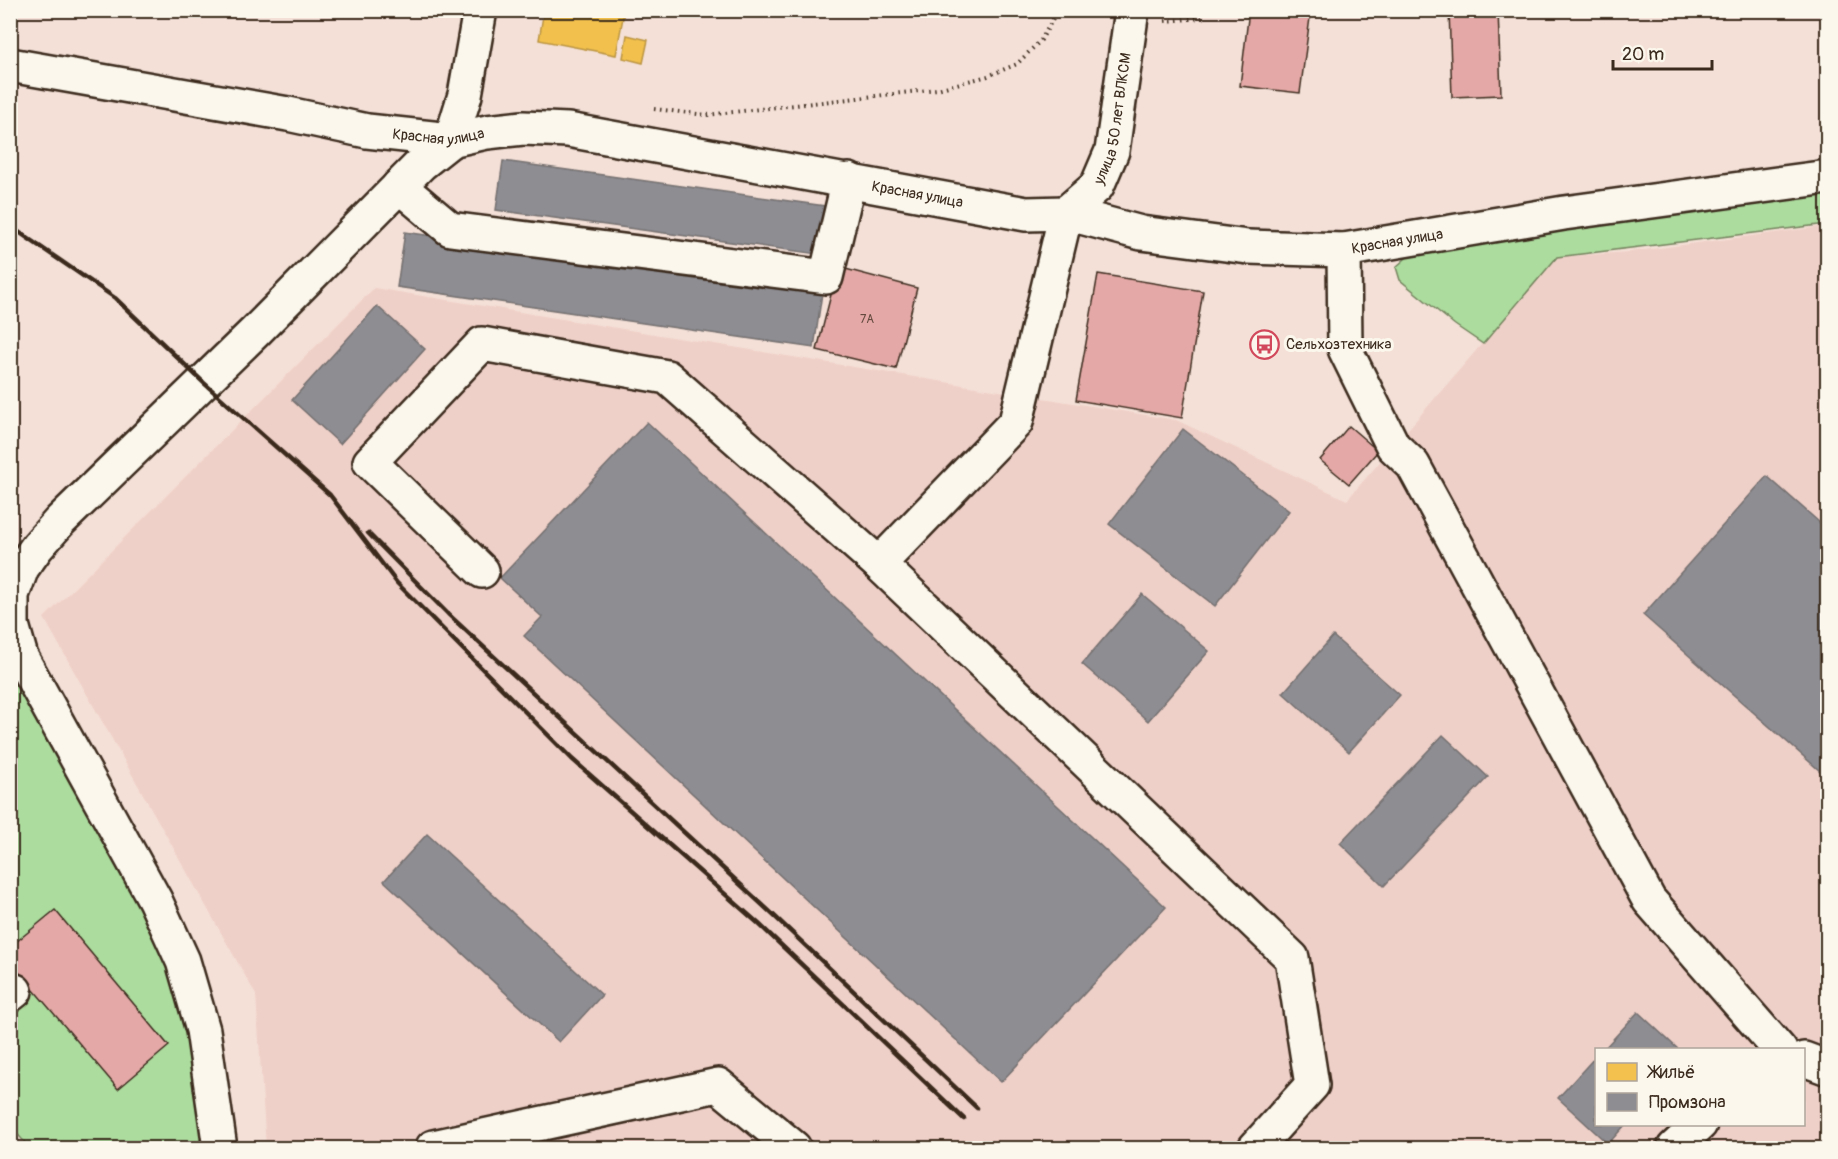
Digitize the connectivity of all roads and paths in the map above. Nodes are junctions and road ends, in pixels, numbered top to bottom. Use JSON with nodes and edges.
{"nodes":[{"id":1,"x":480,"y":10,"type":"edge"},
{"id":2,"x":1058,"y":10,"type":"edge"},
{"id":3,"x":1132,"y":10,"type":"edge"},
{"id":4,"x":10,"y":65,"type":"edge"},
{"id":5,"x":651,"y":109,"type":"dead end"},
{"id":6,"x":451,"y":140,"type":"junction"},
{"id":7,"x":1827,"y":177,"type":"edge"},
{"id":8,"x":849,"y":180,"type":"junction"},
{"id":9,"x":399,"y":186,"type":"junction"},
{"id":10,"x":1066,"y":213,"type":"junction"},
{"id":11,"x":1344,"y":250,"type":"junction"},
{"id":12,"x":879,"y":564,"type":"junction"},
{"id":13,"x":16,"y":569,"type":"edge"},
{"id":14,"x":482,"y":571,"type":"dead end"},
{"id":15,"x":1778,"y":1048,"type":"edge"},
{"id":16,"x":1805,"y":1060,"type":"edge"},
{"id":17,"x":1827,"y":1068,"type":"edge"},
{"id":18,"x":1699,"y":1126,"type":"edge"},
{"id":19,"x":433,"y":1147,"type":"dead end"},
{"id":20,"x":220,"y":1149,"type":"edge"},
{"id":21,"x":794,"y":1149,"type":"edge"},
{"id":22,"x":1255,"y":1149,"type":"edge"},
{"id":23,"x":1674,"y":1149,"type":"edge"}],
"edges":[{"from":1,"to":6,"type":"street"},
{"from":2,"to":5,"type":"path"},
{"from":3,"to":10,"type":"street","name":"улица 50 лет ВЛКСМ"},
{"from":4,"to":6,"type":"street","name":"Красная улица"},
{"from":6,"to":8,"type":"street","name":"Красная улица"},
{"from":6,"to":9,"type":"street"},
{"from":7,"to":11,"type":"street","name":"Красная улица"},
{"from":8,"to":9,"type":"street"},
{"from":8,"to":10,"type":"street","name":"Красная улица"},
{"from":9,"to":13,"type":"street"},
{"from":10,"to":11,"type":"street","name":"Красная улица"},
{"from":10,"to":12,"type":"street"},
{"from":11,"to":15,"type":"street"},
{"from":12,"to":14,"type":"street"},
{"from":12,"to":22,"type":"street"},
{"from":13,"to":20,"type":"street"},
{"from":16,"to":17,"type":"street"},
{"from":18,"to":23,"type":"street"},
{"from":19,"to":21,"type":"street"}]}
